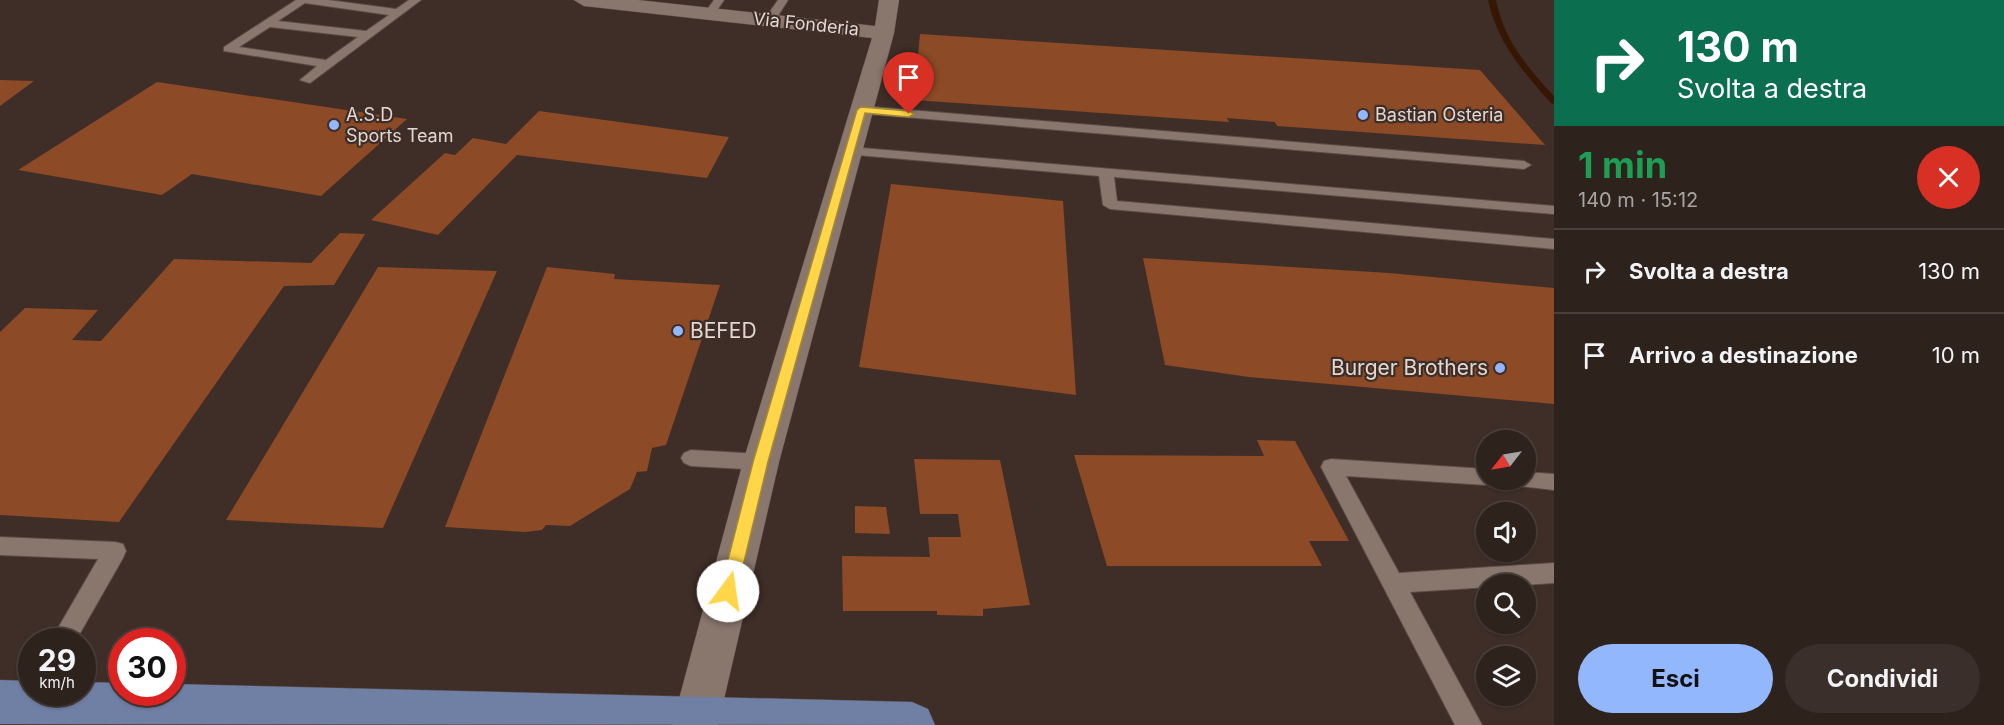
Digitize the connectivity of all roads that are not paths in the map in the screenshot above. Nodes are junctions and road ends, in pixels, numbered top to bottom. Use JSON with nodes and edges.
{"nodes":[{"id":1,"x":304,"y":0,"type":"edge"},
{"id":2,"x":416,"y":0,"type":"edge"},
{"id":3,"x":584,"y":0,"type":"edge"},
{"id":4,"x":783,"y":0,"type":"edge"},
{"id":5,"x":889,"y":0,"type":"edge"},
{"id":6,"x":647,"y":3,"type":"edge"},
{"id":7,"x":714,"y":7,"type":"edge"},
{"id":8,"x":399,"y":12,"type":"junction"},
{"id":9,"x":770,"y":20,"type":"junction"},
{"id":10,"x":268,"y":23,"type":"junction"},
{"id":11,"x":884,"y":33,"type":"junction"},
{"id":12,"x":368,"y":35,"type":"junction"},
{"id":13,"x":328,"y":64,"type":"junction"},
{"id":14,"x":306,"y":80,"type":"dead end"},
{"id":15,"x":861,"y":110,"type":"junction"},
{"id":16,"x":850,"y":151,"type":"junction"},
{"id":17,"x":1524,"y":165,"type":"dead end"},
{"id":18,"x":1106,"y":172,"type":"junction"},
{"id":19,"x":1554,"y":210,"type":"edge"},
{"id":20,"x":1554,"y":244,"type":"edge"},
{"id":21,"x":691,"y":458,"type":"dead end"},
{"id":22,"x":761,"y":462,"type":"junction"},
{"id":23,"x":1476,"y":476,"type":"edge"},
{"id":24,"x":1536,"y":481,"type":"edge"},
{"id":25,"x":1554,"y":482,"type":"edge"},
{"id":26,"x":0,"y":546,"type":"edge"},
{"id":27,"x":1554,"y":573,"type":"edge"},
{"id":28,"x":1393,"y":583,"type":"junction"},
{"id":29,"x":70,"y":628,"type":"edge"},
{"id":30,"x":96,"y":705,"type":"edge"},
{"id":31,"x":282,"y":718,"type":"edge"},
{"id":32,"x":695,"y":723,"type":"edge"},
{"id":33,"x":912,"y":725,"type":"edge"},
{"id":34,"x":1469,"y":725,"type":"edge"}],
"edges":[{"from":1,"to":8,"type":"lane"},
{"from":1,"to":10,"type":"lane"},
{"from":2,"to":8,"type":"lane"},
{"from":3,"to":6,"type":"street","name":"Via Fonderia"},
{"from":4,"to":9,"type":"lane"},
{"from":5,"to":11,"type":"street"},
{"from":6,"to":7,"type":"street","name":"Via Fonderia"},
{"from":7,"to":9,"type":"street","name":"Via Fonderia"},
{"from":8,"to":12,"type":"lane"},
{"from":9,"to":11,"type":"street","name":"Via Fonderia"},
{"from":10,"to":12,"type":"lane"},
{"from":10,"to":13,"type":"lane"},
{"from":11,"to":15,"type":"street"},
{"from":12,"to":13,"type":"lane"},
{"from":13,"to":14,"type":"lane"},
{"from":15,"to":16,"type":"street"},
{"from":15,"to":17,"type":"lane"},
{"from":16,"to":18,"type":"lane"},
{"from":16,"to":22,"type":"street"},
{"from":18,"to":19,"type":"lane"},
{"from":18,"to":20,"type":"lane"},
{"from":21,"to":22,"type":"lane"},
{"from":22,"to":32,"type":"street"},
{"from":23,"to":28,"type":"lane"},
{"from":24,"to":25,"type":"lane"},
{"from":26,"to":29,"type":"lane"},
{"from":27,"to":28,"type":"lane"},
{"from":28,"to":34,"type":"lane"},
{"from":30,"to":31,"type":"main road"},
{"from":31,"to":32,"type":"main road"},
{"from":32,"to":33,"type":"main road"}]}
